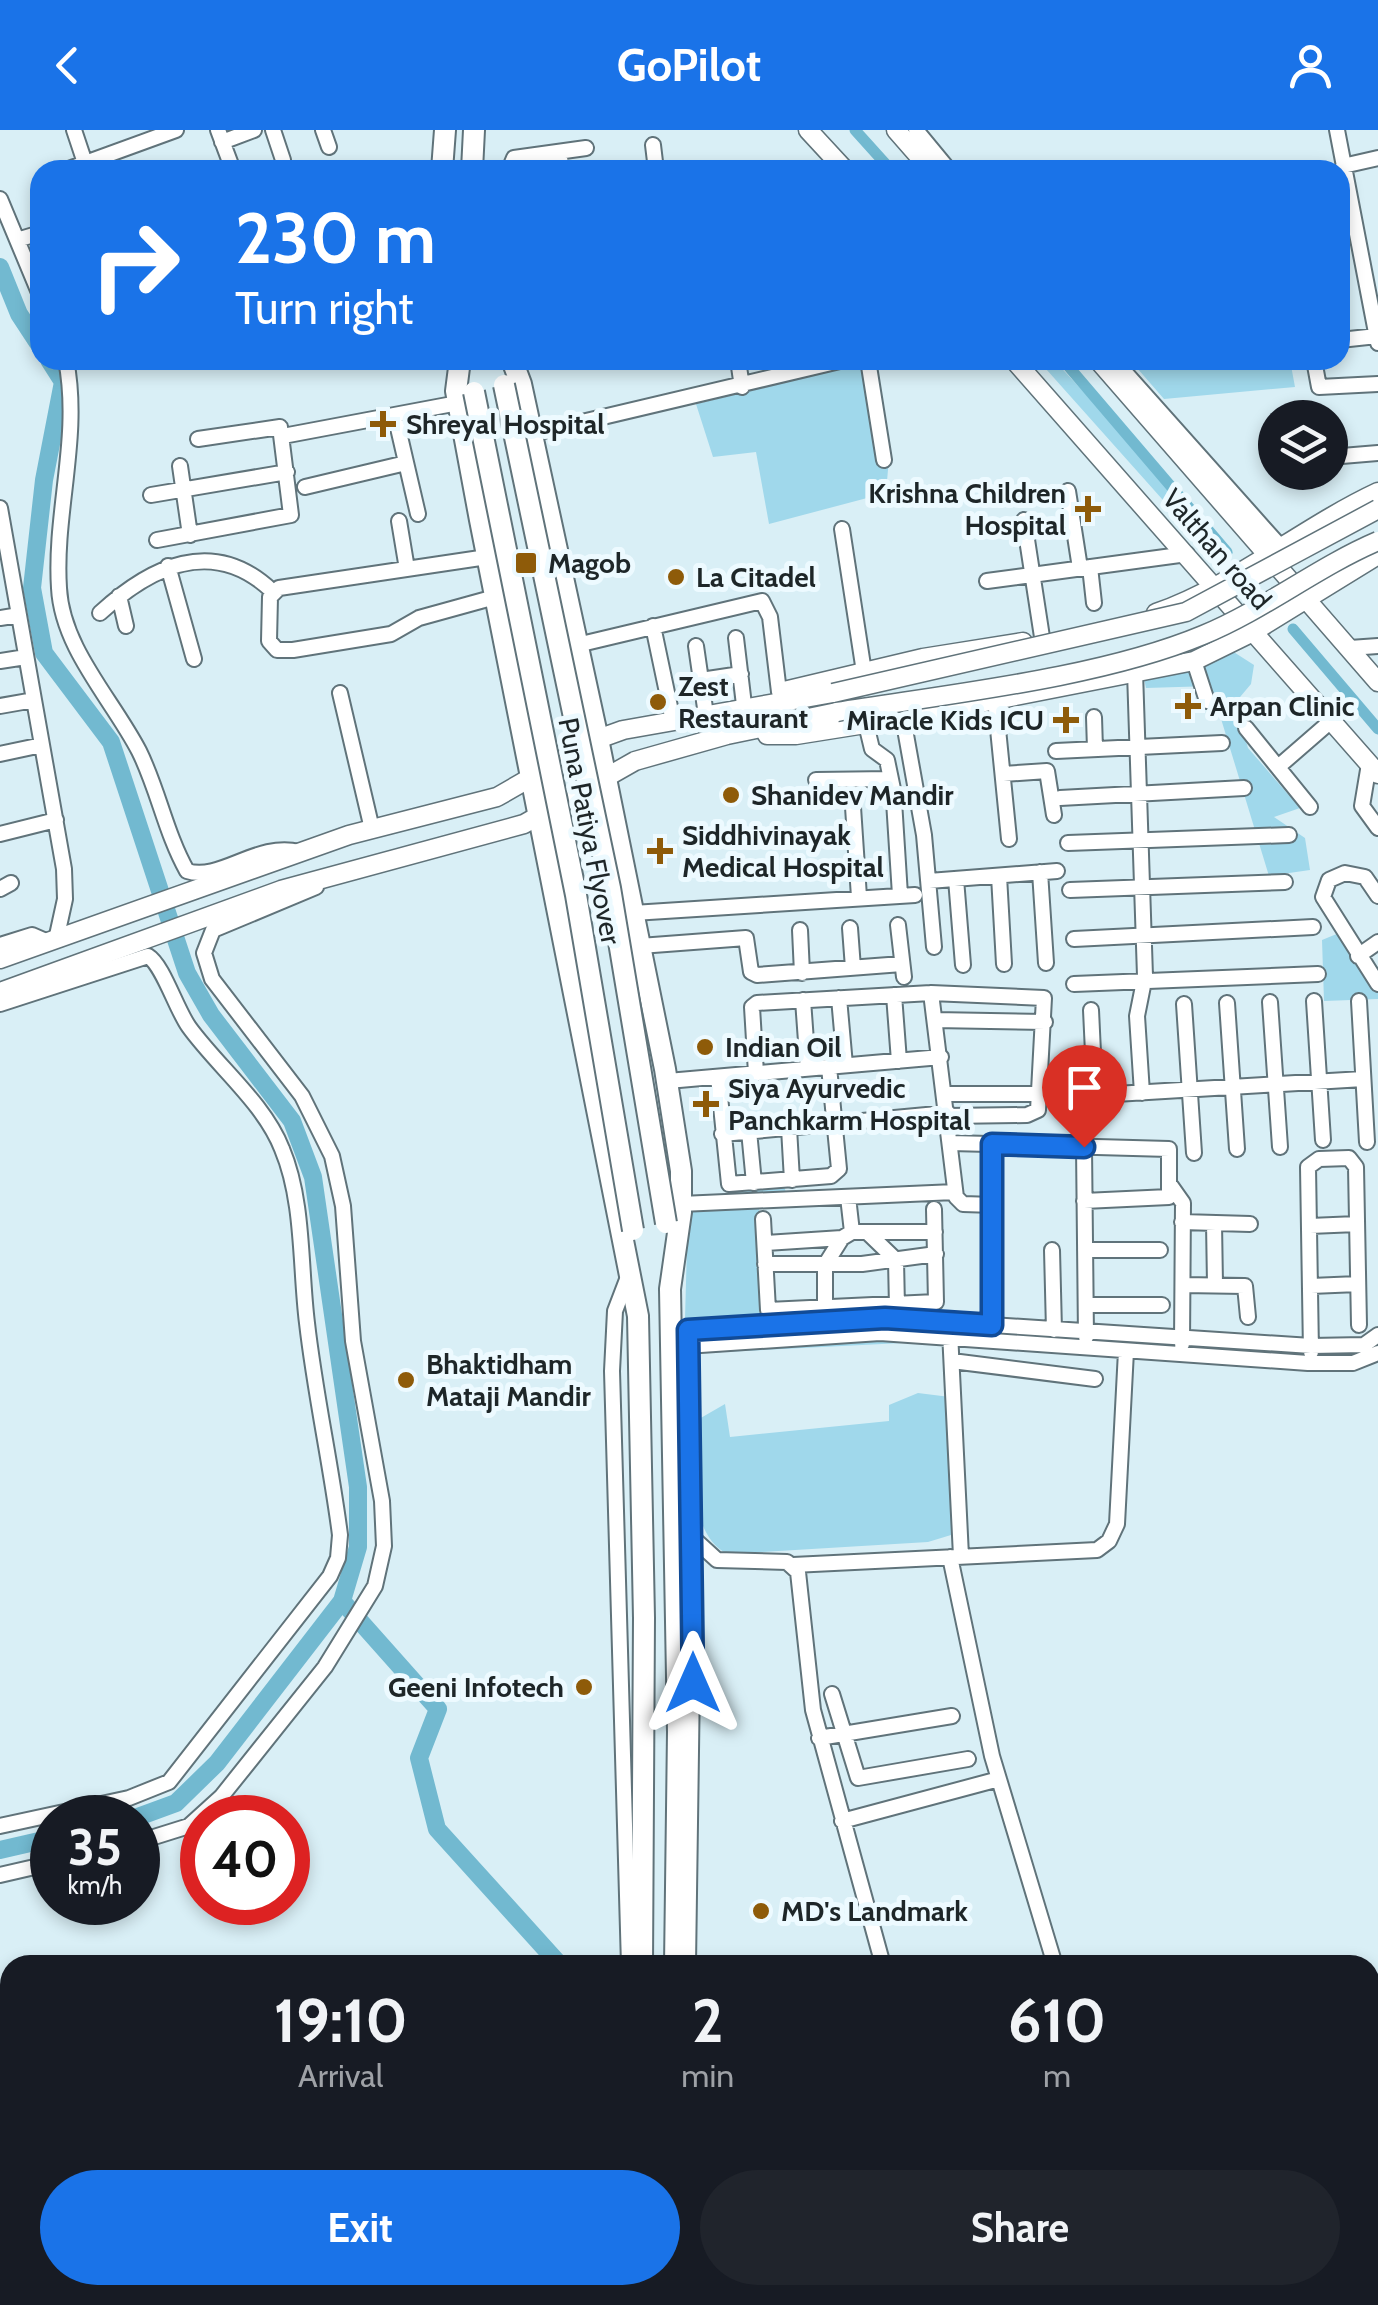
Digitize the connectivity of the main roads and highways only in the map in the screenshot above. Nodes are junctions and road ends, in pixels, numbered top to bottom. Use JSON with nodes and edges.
{"nodes":[{"id":1,"x":432,"y":130,"type":"edge"},
{"id":2,"x":445,"y":130,"type":"edge"},
{"id":3,"x":474,"y":130,"type":"edge"},
{"id":4,"x":486,"y":130,"type":"edge"},
{"id":5,"x":808,"y":130,"type":"edge"},
{"id":6,"x":896,"y":130,"type":"edge"},
{"id":7,"x":432,"y":160,"type":"edge"},
{"id":8,"x":443,"y":160,"type":"edge"},
{"id":9,"x":472,"y":160,"type":"edge"},
{"id":10,"x":484,"y":160,"type":"edge"},
{"id":11,"x":835,"y":160,"type":"edge"},
{"id":12,"x":922,"y":160,"type":"edge"},
{"id":13,"x":462,"y":370,"type":"edge"},
{"id":14,"x":467,"y":370,"type":"edge"},
{"id":15,"x":500,"y":370,"type":"edge"},
{"id":16,"x":515,"y":370,"type":"edge"},
{"id":17,"x":1023,"y":370,"type":"edge"},
{"id":18,"x":1107,"y":370,"type":"edge"},
{"id":19,"x":466,"y":398,"type":"junction"},
{"id":20,"x":1378,"y":492,"type":"edge"},
{"id":21,"x":1378,"y":509,"type":"edge"},
{"id":22,"x":1378,"y":541,"type":"edge"},
{"id":23,"x":1273,"y":549,"type":"junction"},
{"id":24,"x":1378,"y":554,"type":"edge"},
{"id":25,"x":1345,"y":573,"type":"junction"},
{"id":26,"x":1214,"y":586,"type":"junction"},
{"id":27,"x":1305,"y":597,"type":"junction"},
{"id":28,"x":1252,"y":632,"type":"junction"},
{"id":29,"x":1350,"y":648,"type":"junction"},
{"id":30,"x":1378,"y":682,"type":"edge"},
{"id":31,"x":835,"y":703,"type":"junction"},
{"id":32,"x":736,"y":708,"type":"junction"},
{"id":33,"x":727,"y":734,"type":"junction"},
{"id":34,"x":598,"y":739,"type":"junction"},
{"id":35,"x":1374,"y":769,"type":"edge"},
{"id":36,"x":606,"y":776,"type":"junction"},
{"id":37,"x":529,"y":781,"type":"junction"},
{"id":38,"x":536,"y":818,"type":"junction"},
{"id":39,"x":0,"y":959,"type":"edge"},
{"id":40,"x":0,"y":992,"type":"edge"},
{"id":41,"x":670,"y":1289,"type":"junction"},
{"id":42,"x":638,"y":1316,"type":"junction"},
{"id":43,"x":689,"y":1892,"type":"road end"},
{"id":44,"x":676,"y":1914,"type":"junction"},
{"id":45,"x":640,"y":1955,"type":"edge"},
{"id":46,"x":675,"y":1955,"type":"edge"}],
"edges":[{"from":1,"to":7,"type":"highway"},
{"from":2,"to":8,"type":"highway"},
{"from":3,"to":9,"type":"highway"},
{"from":4,"to":10,"type":"highway"},
{"from":5,"to":11,"type":"main road"},
{"from":6,"to":12,"type":"main road"},
{"from":13,"to":19,"type":"highway"},
{"from":14,"to":19,"type":"highway","name":"Puna Patiya Flyover"},
{"from":15,"to":41,"type":"highway","name":"Puna Patiya Flyover","bridge":true},
{"from":16,"to":34,"type":"highway"},
{"from":17,"to":26,"type":"main road","name":"Valthan road"},
{"from":18,"to":23,"type":"main road"},
{"from":19,"to":37,"type":"highway"},
{"from":19,"to":42,"type":"highway","name":"Puna Patiya Flyover","bridge":true},
{"from":20,"to":23,"type":"main road"},
{"from":21,"to":31,"type":"main road","bridge":true},
{"from":22,"to":31,"type":"main road","bridge":true},
{"from":23,"to":26,"type":"main road"},
{"from":23,"to":27,"type":"main road"},
{"from":24,"to":25,"type":"main road"},
{"from":25,"to":27,"type":"main road"},
{"from":25,"to":29,"type":"main road"},
{"from":26,"to":28,"type":"main road","name":"Valthan road"},
{"from":26,"to":32,"type":"main road"},
{"from":27,"to":28,"type":"main road"},
{"from":27,"to":29,"type":"main road"},
{"from":28,"to":33,"type":"main road"},
{"from":28,"to":35,"type":"main road","name":"Valthan road"},
{"from":29,"to":30,"type":"main road"},
{"from":31,"to":32,"type":"main road"},
{"from":31,"to":33,"type":"main road"},
{"from":32,"to":34,"type":"main road"},
{"from":33,"to":36,"type":"main road"},
{"from":34,"to":36,"type":"highway"},
{"from":34,"to":37,"type":"main road"},
{"from":36,"to":38,"type":"main road"},
{"from":36,"to":41,"type":"highway"},
{"from":37,"to":38,"type":"highway"},
{"from":37,"to":39,"type":"main road"},
{"from":38,"to":40,"type":"main road"},
{"from":38,"to":42,"type":"highway"},
{"from":41,"to":44,"type":"highway"},
{"from":42,"to":45,"type":"highway"},
{"from":43,"to":44,"type":"highway"},
{"from":44,"to":46,"type":"highway"}]}
